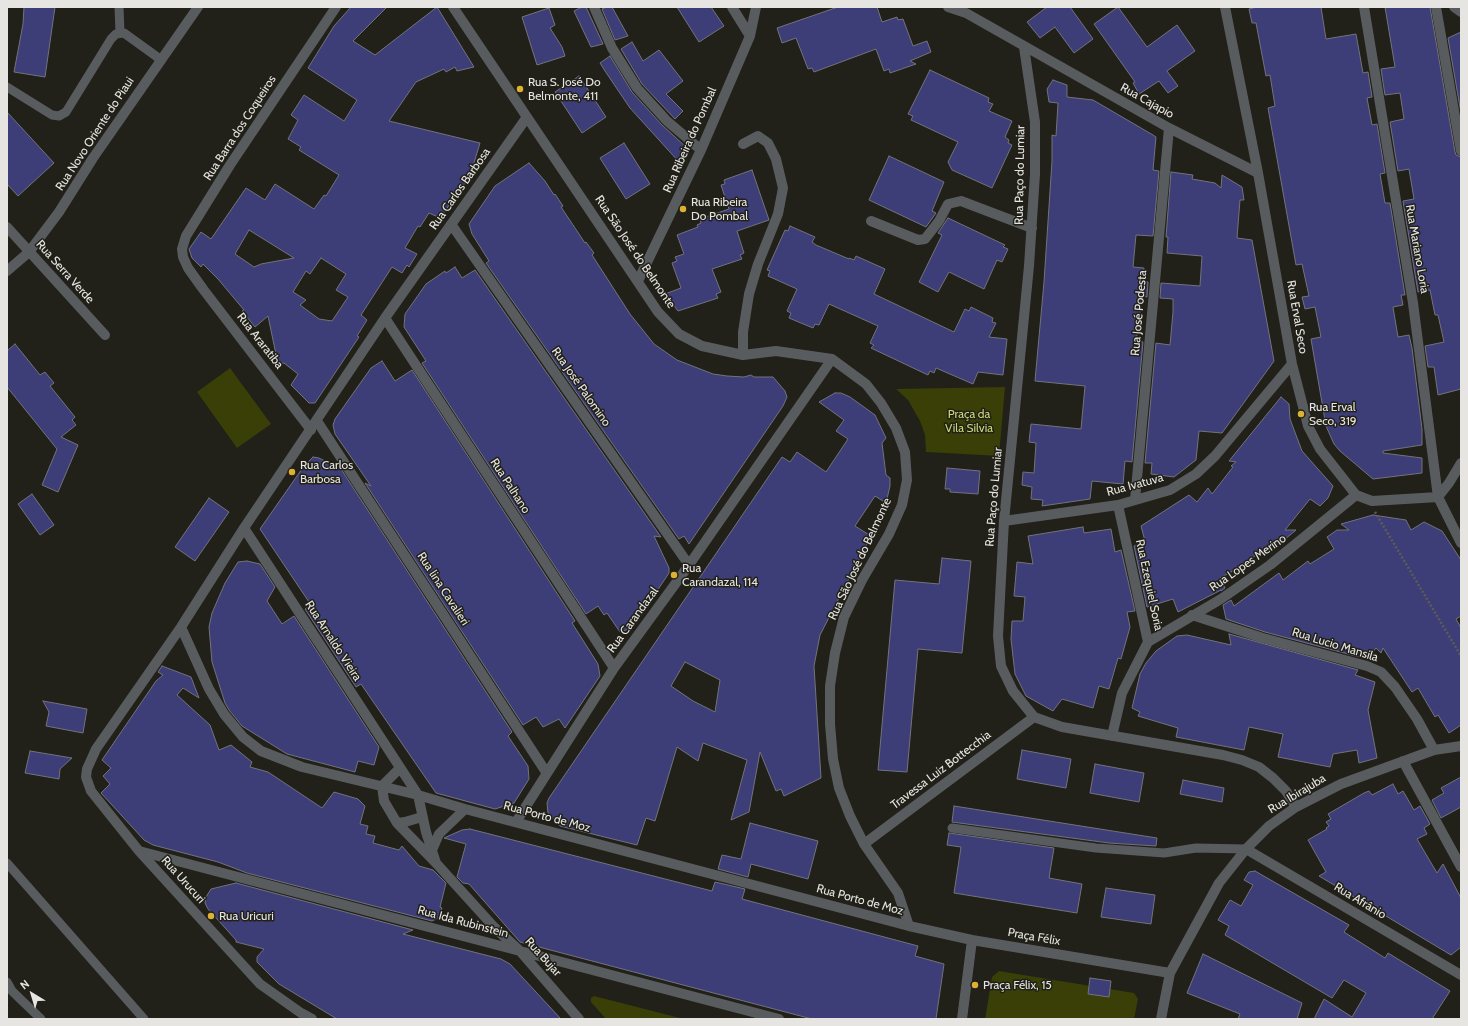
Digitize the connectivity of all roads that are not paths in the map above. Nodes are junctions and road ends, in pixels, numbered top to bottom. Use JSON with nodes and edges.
{"nodes":[{"id":1,"x":119,"y":7,"type":"edge"},
{"id":2,"x":198,"y":7,"type":"edge"},
{"id":3,"x":336,"y":7,"type":"edge"},
{"id":4,"x":453,"y":7,"type":"edge"},
{"id":5,"x":594,"y":7,"type":"edge"},
{"id":6,"x":732,"y":7,"type":"edge"},
{"id":7,"x":756,"y":7,"type":"edge"},
{"id":8,"x":948,"y":7,"type":"edge"},
{"id":9,"x":1225,"y":7,"type":"edge"},
{"id":10,"x":1364,"y":7,"type":"edge"},
{"id":11,"x":1436,"y":7,"type":"edge"},
{"id":12,"x":1454,"y":7,"type":"edge"},
{"id":13,"x":966,"y":10,"type":"edge"},
{"id":14,"x":1461,"y":12,"type":"edge"},
{"id":15,"x":120,"y":32,"type":"junction"},
{"id":16,"x":750,"y":36,"type":"junction"},
{"id":17,"x":1024,"y":47,"type":"junction"},
{"id":18,"x":160,"y":60,"type":"junction"},
{"id":19,"x":7,"y":87,"type":"edge"},
{"id":20,"x":527,"y":117,"type":"junction"},
{"id":21,"x":1169,"y":128,"type":"junction"},
{"id":22,"x":743,"y":144,"type":"dead end"},
{"id":23,"x":701,"y":150,"type":"junction"},
{"id":24,"x":1461,"y":151,"type":"edge"},
{"id":25,"x":1258,"y":173,"type":"junction"},
{"id":26,"x":871,"y":221,"type":"dead end"},
{"id":27,"x":452,"y":224,"type":"junction"},
{"id":28,"x":7,"y":227,"type":"edge"},
{"id":29,"x":1032,"y":228,"type":"junction"},
{"id":30,"x":29,"y":252,"type":"junction"},
{"id":31,"x":188,"y":268,"type":"joint"},
{"id":32,"x":7,"y":271,"type":"edge"},
{"id":33,"x":638,"y":282,"type":"junction"},
{"id":34,"x":385,"y":318,"type":"junction"},
{"id":35,"x":105,"y":335,"type":"dead end"},
{"id":36,"x":743,"y":355,"type":"junction"},
{"id":37,"x":832,"y":360,"type":"junction"},
{"id":38,"x":1292,"y":364,"type":"junction"},
{"id":39,"x":317,"y":421,"type":"junction"},
{"id":40,"x":311,"y":430,"type":"junction"},
{"id":41,"x":1461,"y":463,"type":"edge"},
{"id":42,"x":1356,"y":495,"type":"junction"},
{"id":43,"x":1438,"y":497,"type":"junction"},
{"id":44,"x":1136,"y":500,"type":"junction"},
{"id":45,"x":1118,"y":505,"type":"junction"},
{"id":46,"x":1004,"y":520,"type":"junction"},
{"id":47,"x":244,"y":528,"type":"junction"},
{"id":48,"x":1461,"y":543,"type":"edge"},
{"id":49,"x":689,"y":565,"type":"junction"},
{"id":50,"x":1192,"y":615,"type":"junction"},
{"id":51,"x":181,"y":627,"type":"junction"},
{"id":52,"x":1148,"y":642,"type":"junction"},
{"id":53,"x":614,"y":668,"type":"junction"},
{"id":54,"x":1034,"y":717,"type":"junction"},
{"id":55,"x":1112,"y":736,"type":"junction"},
{"id":56,"x":1461,"y":746,"type":"edge"},
{"id":57,"x":1434,"y":750,"type":"junction"},
{"id":58,"x":1403,"y":762,"type":"junction"},
{"id":59,"x":400,"y":768,"type":"junction"},
{"id":60,"x":546,"y":772,"type":"junction"},
{"id":61,"x":86,"y":778,"type":"joint"},
{"id":62,"x":382,"y":786,"type":"junction"},
{"id":63,"x":418,"y":795,"type":"junction"},
{"id":64,"x":1296,"y":807,"type":"junction"},
{"id":65,"x":465,"y":809,"type":"junction"},
{"id":66,"x":422,"y":817,"type":"junction"},
{"id":67,"x":397,"y":822,"type":"junction"},
{"id":68,"x":516,"y":822,"type":"junction"},
{"id":69,"x":952,"y":828,"type":"dead end"},
{"id":70,"x":864,"y":844,"type":"junction"},
{"id":71,"x":1246,"y":849,"type":"junction"},
{"id":72,"x":432,"y":850,"type":"junction"},
{"id":73,"x":139,"y":851,"type":"junction"},
{"id":74,"x":7,"y":863,"type":"edge"},
{"id":75,"x":436,"y":863,"type":"junction"},
{"id":76,"x":1461,"y":867,"type":"edge"},
{"id":77,"x":909,"y":926,"type":"junction"},
{"id":78,"x":972,"y":940,"type":"junction"},
{"id":79,"x":520,"y":951,"type":"junction"},
{"id":80,"x":1170,"y":973,"type":"junction"},
{"id":81,"x":1461,"y":975,"type":"edge"},
{"id":82,"x":7,"y":982,"type":"edge"},
{"id":83,"x":41,"y":1019,"type":"edge"},
{"id":84,"x":144,"y":1019,"type":"edge"},
{"id":85,"x":312,"y":1019,"type":"edge"},
{"id":86,"x":579,"y":1019,"type":"edge"},
{"id":87,"x":780,"y":1019,"type":"edge"},
{"id":88,"x":962,"y":1019,"type":"edge"},
{"id":89,"x":1161,"y":1019,"type":"edge"}],
"edges":[{"from":1,"to":15,"type":"lane"},
{"from":2,"to":18,"type":"street","name":"Rua Novo Oriente do Piaui"},
{"from":3,"to":31,"type":"street","name":"Rua Barra dos Coqueiros"},
{"from":4,"to":20,"type":"street","name":"Rua São José do Belmonte"},
{"from":5,"to":23,"type":"street"},
{"from":6,"to":16,"type":"street"},
{"from":7,"to":16,"type":"street","name":"Rua Ribeira do Pombal"},
{"from":8,"to":13,"type":"street"},
{"from":9,"to":25,"type":"street","name":"Rua Erval Seco"},
{"from":10,"to":43,"type":"street","name":"Rua Mariano Loria"},
{"from":11,"to":24,"type":"street"},
{"from":12,"to":14,"type":"street"},
{"from":13,"to":17,"type":"street"},
{"from":15,"to":18,"type":"lane"},
{"from":15,"to":19,"type":"lane"},
{"from":16,"to":23,"type":"street","name":"Rua Ribeira do Pombal"},
{"from":17,"to":21,"type":"street","name":"Rua Cajapio"},
{"from":17,"to":29,"type":"street","name":"Rua Paço do Lumiar"},
{"from":18,"to":30,"type":"street","name":"Rua Novo Oriente do Piaui"},
{"from":20,"to":27,"type":"street","name":"Rua Carlos Barbosa"},
{"from":20,"to":33,"type":"street","name":"Rua São José do Belmonte"},
{"from":21,"to":25,"type":"street","name":"Rua Cajapio"},
{"from":21,"to":44,"type":"street","name":"Rua José Podesta"},
{"from":22,"to":36,"type":"street"},
{"from":23,"to":33,"type":"street","name":"Rua Ribeira do Pombal"},
{"from":25,"to":38,"type":"street","name":"Rua Erval Seco"},
{"from":26,"to":29,"type":"street"},
{"from":27,"to":34,"type":"street","name":"Rua Carlos Barbosa"},
{"from":27,"to":49,"type":"street","name":"Rua José Palomino"},
{"from":28,"to":30,"type":"street","name":"Rua Serra Verde"},
{"from":29,"to":46,"type":"street","name":"Rua Paço do Lumiar"},
{"from":30,"to":32,"type":"street","name":"Rua Novo Oriente do Piaui"},
{"from":30,"to":35,"type":"street","name":"Rua Serra Verde"},
{"from":31,"to":40,"type":"street","name":"Rua Araratiba"},
{"from":33,"to":36,"type":"street","name":"Rua São José do Belmonte"},
{"from":34,"to":39,"type":"street","name":"Rua Carlos Barbosa"},
{"from":34,"to":53,"type":"street","name":"Rua Palhano"},
{"from":36,"to":37,"type":"street","name":"Rua São José do Belmonte"},
{"from":37,"to":49,"type":"street","name":"Rua Carandazal"},
{"from":37,"to":70,"type":"street","name":"Rua São José do Belmonte"},
{"from":38,"to":42,"type":"street","name":"Rua Erval Seco"},
{"from":38,"to":44,"type":"street","name":"Rua Ivatuva"},
{"from":39,"to":40,"type":"street","name":"Rua Carlos Barbosa"},
{"from":39,"to":60,"type":"street","name":"Rua lina Cavalieri"},
{"from":40,"to":47,"type":"street","name":"Rua Carlos Barbosa"},
{"from":41,"to":43,"type":"street"},
{"from":42,"to":43,"type":"street"},
{"from":42,"to":50,"type":"street","name":"Rua Lopes Merino"},
{"from":43,"to":48,"type":"street","name":"Rua Mariano Loria"},
{"from":44,"to":45,"type":"street","name":"Rua Ivatuva"},
{"from":45,"to":46,"type":"street","name":"Rua Ivatuva"},
{"from":45,"to":52,"type":"street","name":"Rua Ezequiel Soria"},
{"from":46,"to":54,"type":"street","name":"Rua Paço do Lumiar"},
{"from":47,"to":51,"type":"street","name":"Rua Carlos Barbosa"},
{"from":47,"to":59,"type":"street","name":"Rua Arnaldo Vieira"},
{"from":49,"to":53,"type":"street","name":"Rua Carandazal"},
{"from":50,"to":52,"type":"street","name":"Rua Lopes Merino"},
{"from":50,"to":57,"type":"street","name":"Rua Lucio Mansila"},
{"from":51,"to":61,"type":"street","name":"Rua Carlos Barbosa"},
{"from":51,"to":62,"type":"street","name":"Rua Porto de Moz"},
{"from":52,"to":55,"type":"street","name":"Rua Ezequiel Soria"},
{"from":53,"to":60,"type":"street","name":"Rua Carandazal"},
{"from":54,"to":55,"type":"street"},
{"from":54,"to":70,"type":"street","name":"Travessa Luiz Bottecchia"},
{"from":55,"to":64,"type":"street"},
{"from":56,"to":57,"type":"street","name":"Rua Ibirajuba"},
{"from":57,"to":58,"type":"street","name":"Rua Ibirajuba"},
{"from":58,"to":64,"type":"street","name":"Rua Ibirajuba"},
{"from":58,"to":76,"type":"street"},
{"from":59,"to":62,"type":"street"},
{"from":59,"to":63,"type":"street","name":"Rua Arnaldo Vieira"},
{"from":60,"to":68,"type":"street","name":"Rua Carandazal"},
{"from":61,"to":73,"type":"street","name":"Rua Urucuri"},
{"from":62,"to":63,"type":"street","name":"Rua Porto de Moz"},
{"from":62,"to":67,"type":"street","name":"Rua Bujar"},
{"from":63,"to":65,"type":"street","name":"Rua Porto de Moz"},
{"from":63,"to":66,"type":"street","name":"Rua Bujar"},
{"from":64,"to":71,"type":"street","name":"Rua Ibirajuba"},
{"from":65,"to":68,"type":"street","name":"Rua Porto de Moz"},
{"from":65,"to":72,"type":"street"},
{"from":66,"to":67,"type":"street"},
{"from":66,"to":72,"type":"street","name":"Rua Bujar"},
{"from":67,"to":75,"type":"street","name":"Rua Bujar"},
{"from":68,"to":77,"type":"street","name":"Rua Porto de Moz"},
{"from":69,"to":71,"type":"lane"},
{"from":70,"to":77,"type":"street","name":"Rua São José do Belmonte"},
{"from":71,"to":80,"type":"street","name":"Rua Ibirajuba"},
{"from":71,"to":81,"type":"street","name":"Rua Afrânio"},
{"from":72,"to":75,"type":"street","name":"Rua Bujar"},
{"from":73,"to":79,"type":"street","name":"Rua Ida Rubinstein"},
{"from":73,"to":85,"type":"street","name":"Rua Urucuri"},
{"from":74,"to":84,"type":"lane"},
{"from":75,"to":79,"type":"street","name":"Rua Bujar"},
{"from":77,"to":78,"type":"street","name":"Rua Porto de Moz"},
{"from":78,"to":80,"type":"street","name":"Praça Félix"},
{"from":78,"to":88,"type":"street"},
{"from":79,"to":86,"type":"street","name":"Rua Bujar"},
{"from":79,"to":87,"type":"street","name":"Rua Ida Rubinstein"},
{"from":80,"to":89,"type":"street","name":"Rua Ibirajuba"},
{"from":82,"to":83,"type":"lane"}]}
